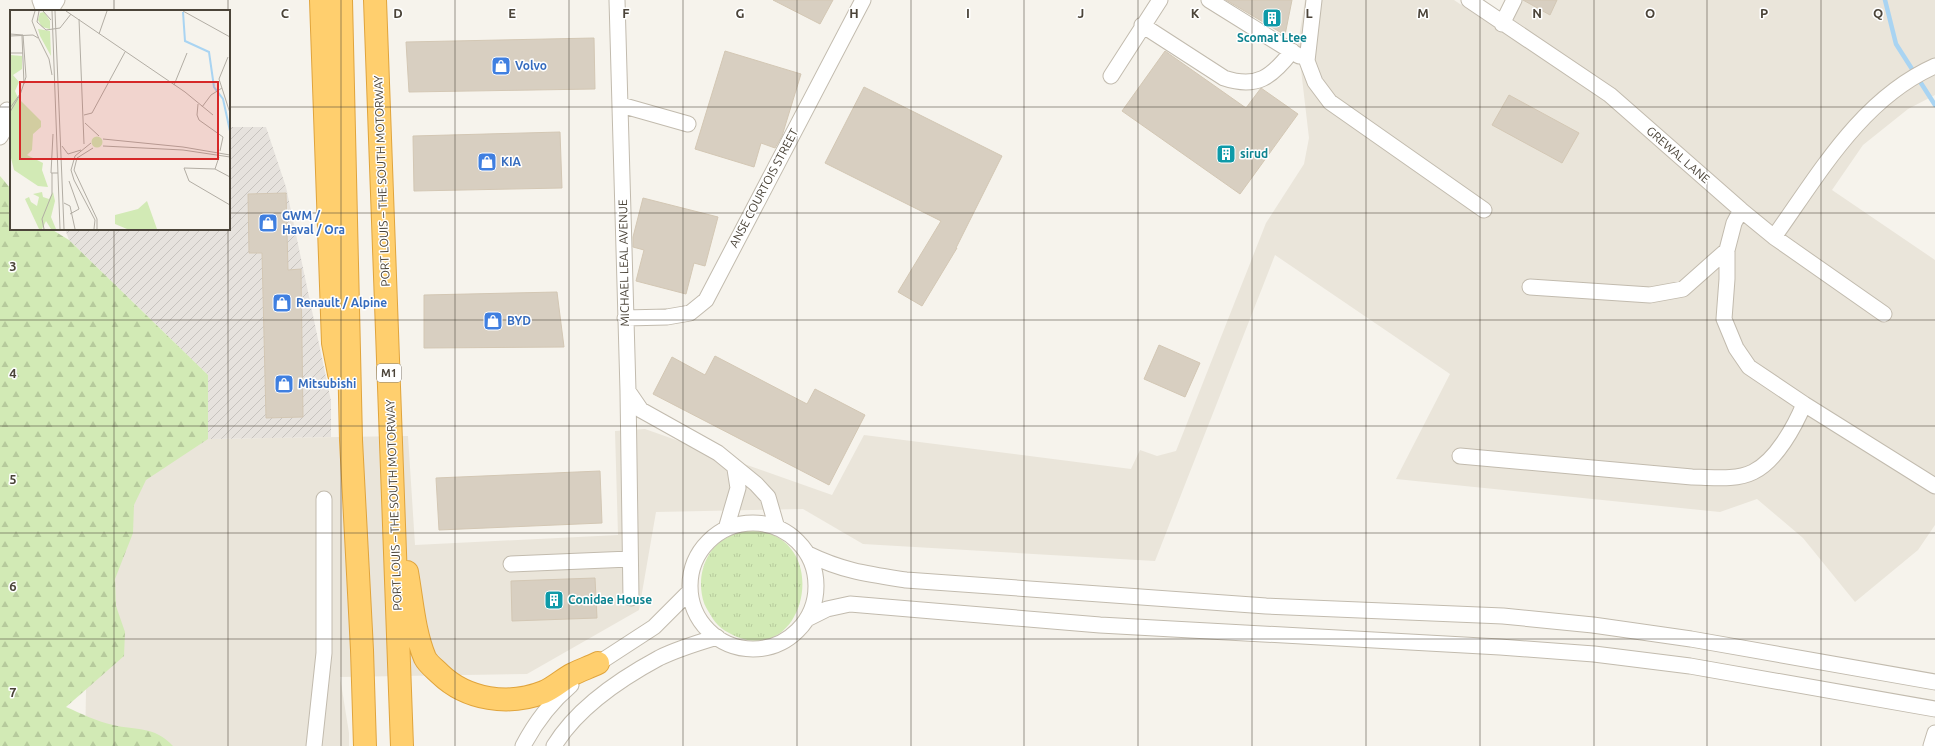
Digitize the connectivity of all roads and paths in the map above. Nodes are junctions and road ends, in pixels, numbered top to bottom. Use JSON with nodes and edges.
{"nodes":[{"id":1,"x":40,"y":0,"type":"edge"},
{"id":2,"x":57,"y":0,"type":"edge"},
{"id":3,"x":321,"y":0,"type":"edge"},
{"id":4,"x":341,"y":0,"type":"edge"},
{"id":5,"x":375,"y":0,"type":"edge"},
{"id":6,"x":617,"y":0,"type":"edge"},
{"id":7,"x":863,"y":0,"type":"edge"},
{"id":8,"x":1160,"y":0,"type":"edge"},
{"id":9,"x":1209,"y":0,"type":"edge"},
{"id":10,"x":1314,"y":0,"type":"edge"},
{"id":11,"x":1469,"y":0,"type":"edge"},
{"id":12,"x":1514,"y":0,"type":"edge"},
{"id":13,"x":44,"y":10,"type":"edge"},
{"id":14,"x":51,"y":10,"type":"edge"},
{"id":15,"x":1502,"y":24,"type":"junction"},
{"id":16,"x":1142,"y":25,"type":"junction"},
{"id":17,"x":1292,"y":51,"type":"junction"},
{"id":18,"x":1307,"y":61,"type":"junction"},
{"id":19,"x":1930,"y":68,"type":"edge"},
{"id":20,"x":1111,"y":76,"type":"dead end"},
{"id":21,"x":621,"y":104,"type":"junction"},
{"id":22,"x":6,"y":109,"type":"edge"},
{"id":23,"x":688,"y":124,"type":"dead end"},
{"id":24,"x":0,"y":137,"type":"edge"},
{"id":25,"x":1484,"y":210,"type":"dead end"},
{"id":26,"x":1741,"y":210,"type":"junction"},
{"id":27,"x":1774,"y":237,"type":"junction"},
{"id":28,"x":1727,"y":250,"type":"junction"},
{"id":29,"x":1530,"y":288,"type":"dead end"},
{"id":30,"x":1884,"y":314,"type":"dead end"},
{"id":31,"x":625,"y":318,"type":"junction"},
{"id":32,"x":628,"y":391,"type":"junction"},
{"id":33,"x":1804,"y":404,"type":"junction"},
{"id":34,"x":351,"y":440,"type":"junction"},
{"id":35,"x":1460,"y":456,"type":"dead end"},
{"id":36,"x":735,"y":469,"type":"junction"},
{"id":37,"x":1935,"y":486,"type":"edge"},
{"id":38,"x":394,"y":498,"type":"junction"},
{"id":39,"x":324,"y":499,"type":"dead end"},
{"id":40,"x":777,"y":528,"type":"junction"},
{"id":41,"x":726,"y":530,"type":"junction"},
{"id":42,"x":808,"y":554,"type":"junction"},
{"id":43,"x":630,"y":559,"type":"junction"},
{"id":44,"x":510,"y":564,"type":"dead end"},
{"id":45,"x":690,"y":591,"type":"junction"},
{"id":46,"x":631,"y":598,"type":"dead end"},
{"id":47,"x":808,"y":619,"type":"junction"},
{"id":48,"x":717,"y":637,"type":"junction"},
{"id":49,"x":598,"y":663,"type":"junction"},
{"id":50,"x":1935,"y":682,"type":"edge"},
{"id":51,"x":1931,"y":708,"type":"edge"},
{"id":52,"x":1935,"y":733,"type":"edge"},
{"id":53,"x":314,"y":746,"type":"edge"},
{"id":54,"x":365,"y":746,"type":"edge"},
{"id":55,"x":402,"y":746,"type":"edge"},
{"id":56,"x":523,"y":746,"type":"edge"},
{"id":57,"x":554,"y":746,"type":"edge"},
{"id":58,"x":1931,"y":746,"type":"edge"}],
"edges":[{"from":1,"to":13,"type":"street"},
{"from":2,"to":14,"type":"street"},
{"from":3,"to":34,"type":"highway"},
{"from":4,"to":34,"type":"highway"},
{"from":5,"to":38,"type":"highway","name":"PORT LOUIS – THE SOUTH MOTORWAY","number":"M1"},
{"from":6,"to":21,"type":"street","name":"MICHAEL LEAL AVENUE"},
{"from":7,"to":31,"type":"street","name":"ANSE COURTOIS STREET"},
{"from":8,"to":16,"type":"street"},
{"from":9,"to":17,"type":"street"},
{"from":10,"to":18,"type":"street"},
{"from":11,"to":15,"type":"street","name":"GREWAL LANE"},
{"from":12,"to":15,"type":"street"},
{"from":15,"to":26,"type":"street","name":"GREWAL LANE"},
{"from":16,"to":17,"type":"street"},
{"from":16,"to":20,"type":"street"},
{"from":17,"to":18,"type":"street"},
{"from":18,"to":25,"type":"street"},
{"from":19,"to":27,"type":"street"},
{"from":21,"to":23,"type":"street"},
{"from":21,"to":31,"type":"street","name":"MICHAEL LEAL AVENUE"},
{"from":22,"to":24,"type":"street"},
{"from":26,"to":27,"type":"street","name":"GREWAL LANE"},
{"from":26,"to":28,"type":"street"},
{"from":27,"to":30,"type":"street","name":"GREWAL LANE"},
{"from":28,"to":29,"type":"street"},
{"from":28,"to":33,"type":"street"},
{"from":31,"to":32,"type":"street","name":"MICHAEL LEAL AVENUE"},
{"from":32,"to":36,"type":"street"},
{"from":32,"to":43,"type":"street","name":"MICHAEL LEAL AVENUE"},
{"from":33,"to":35,"type":"street"},
{"from":33,"to":37,"type":"street"},
{"from":34,"to":54,"type":"highway"},
{"from":36,"to":40,"type":"street"},
{"from":36,"to":41,"type":"street"},
{"from":38,"to":49,"type":"highway"},
{"from":38,"to":55,"type":"highway","name":"PORT LOUIS – THE SOUTH MOTORWAY","number":"M1"},
{"from":39,"to":53,"type":"street"},
{"from":40,"to":41,"type":"street"},
{"from":40,"to":42,"type":"street"},
{"from":41,"to":45,"type":"street"},
{"from":42,"to":47,"type":"street"},
{"from":42,"to":50,"type":"street"},
{"from":43,"to":44,"type":"street"},
{"from":43,"to":46,"type":"street","name":"MICHAEL LEAL AVENUE"},
{"from":45,"to":48,"type":"street"},
{"from":45,"to":49,"type":"street"},
{"from":47,"to":48,"type":"street"},
{"from":47,"to":51,"type":"street"},
{"from":48,"to":57,"type":"street"},
{"from":49,"to":56,"type":"street"},
{"from":52,"to":58,"type":"street"}]}
